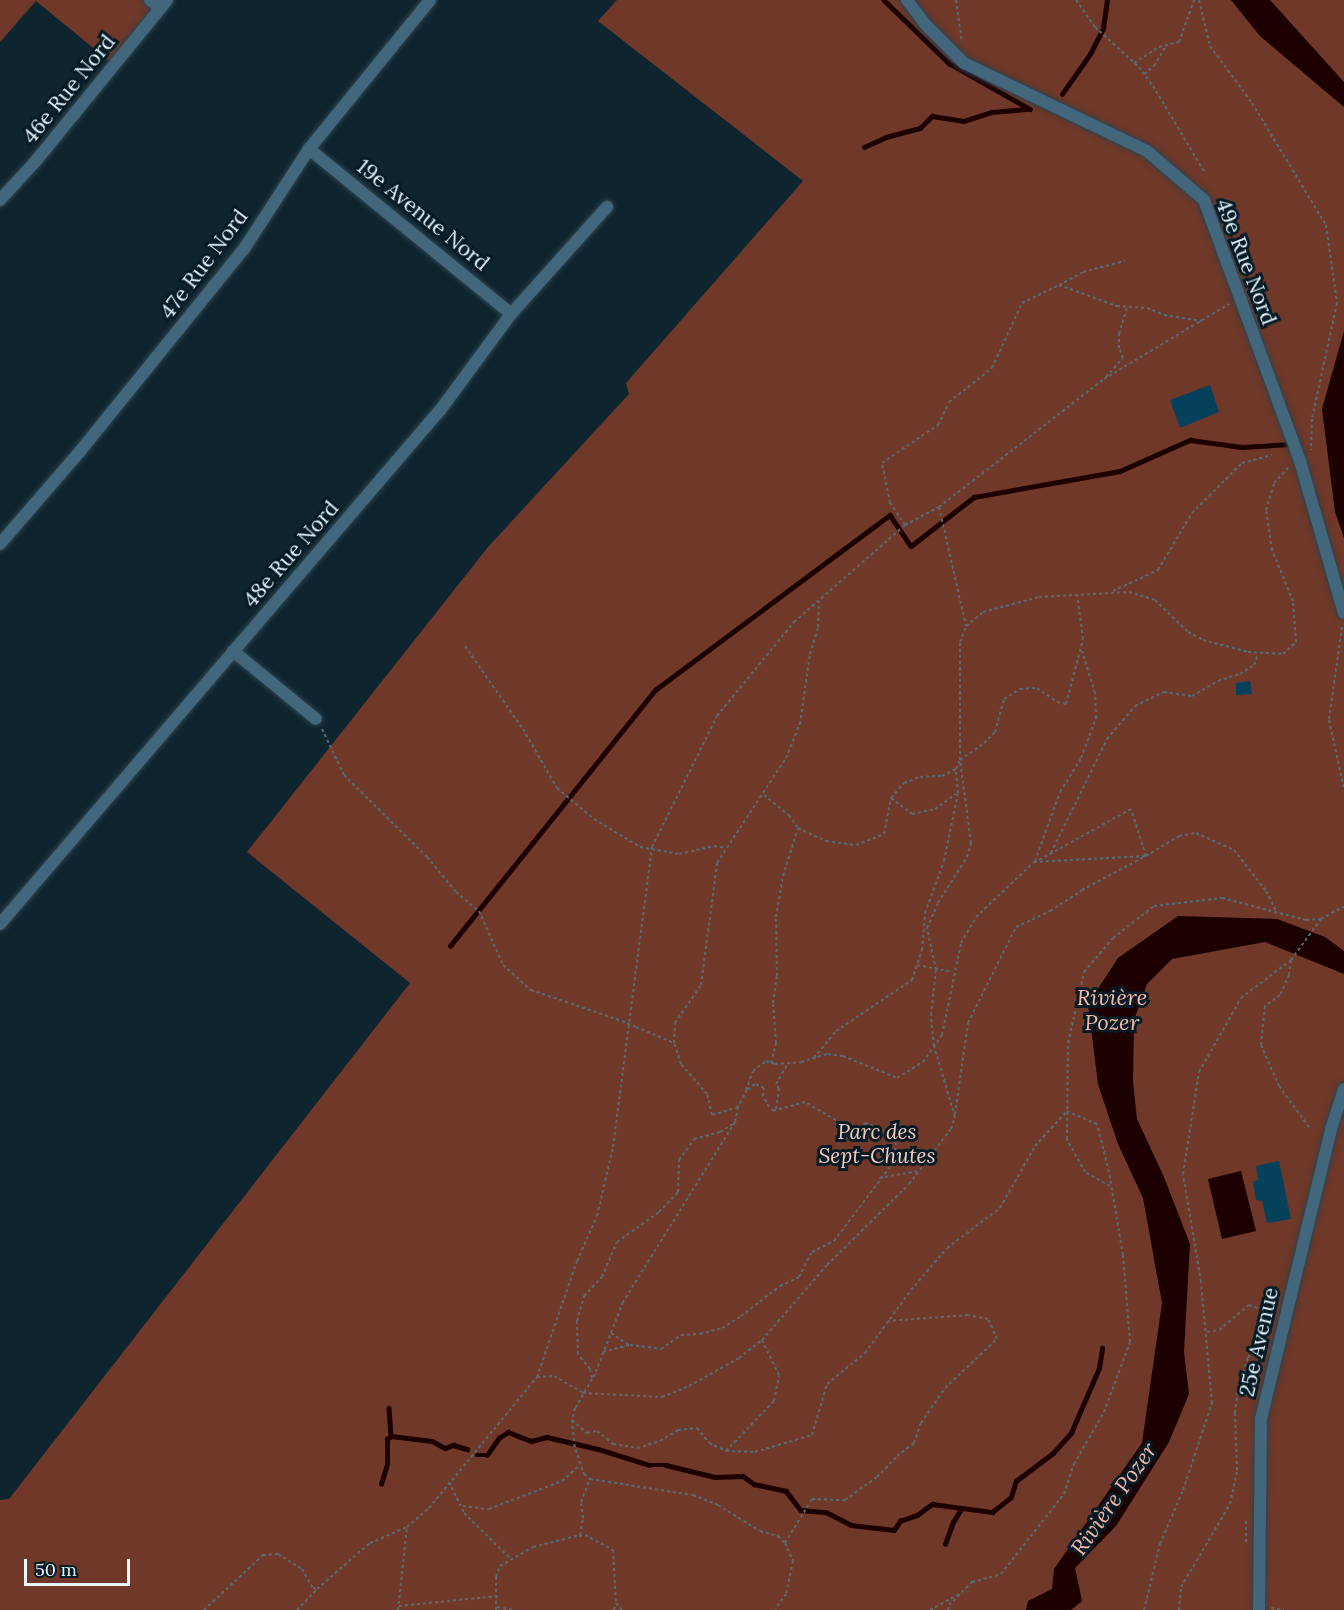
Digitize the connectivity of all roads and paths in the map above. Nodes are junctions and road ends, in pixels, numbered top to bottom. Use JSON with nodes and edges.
{"nodes":[{"id":1,"x":430,"y":0,"type":"edge"},
{"id":2,"x":907,"y":0,"type":"edge"},
{"id":3,"x":956,"y":0,"type":"edge"},
{"id":4,"x":1194,"y":0,"type":"edge"},
{"id":5,"x":1199,"y":0,"type":"edge"},
{"id":6,"x":1077,"y":1,"type":"edge"},
{"id":7,"x":159,"y":3,"type":"edge"},
{"id":8,"x":1167,"y":45,"type":"junction"},
{"id":9,"x":964,"y":63,"type":"junction"},
{"id":10,"x":1134,"y":63,"type":"junction"},
{"id":11,"x":1144,"y":74,"type":"junction"},
{"id":12,"x":309,"y":149,"type":"junction"},
{"id":13,"x":1205,"y":173,"type":"dead end"},
{"id":14,"x":0,"y":200,"type":"edge"},
{"id":15,"x":608,"y":207,"type":"dead end"},
{"id":16,"x":1125,"y":261,"type":"dead end"},
{"id":17,"x":1059,"y":285,"type":"junction"},
{"id":18,"x":1239,"y":297,"type":"junction"},
{"id":19,"x":1127,"y":307,"type":"junction"},
{"id":20,"x":511,"y":314,"type":"junction"},
{"id":21,"x":1205,"y":321,"type":"junction"},
{"id":22,"x":1104,"y":380,"type":"junction"},
{"id":23,"x":1272,"y":455,"type":"dead end"},
{"id":24,"x":1300,"y":461,"type":"junction"},
{"id":25,"x":939,"y":507,"type":"junction"},
{"id":26,"x":905,"y":525,"type":"junction"},
{"id":27,"x":0,"y":544,"type":"edge"},
{"id":28,"x":1110,"y":592,"type":"junction"},
{"id":29,"x":1077,"y":594,"type":"junction"},
{"id":30,"x":819,"y":599,"type":"junction"},
{"id":31,"x":1344,"y":613,"type":"edge"},
{"id":32,"x":966,"y":626,"type":"junction"},
{"id":33,"x":465,"y":646,"type":"dead end"},
{"id":34,"x":1081,"y":649,"type":"junction"},
{"id":35,"x":233,"y":651,"type":"junction"},
{"id":36,"x":1258,"y":654,"type":"junction"},
{"id":37,"x":316,"y":719,"type":"joint"},
{"id":38,"x":960,"y":760,"type":"junction"},
{"id":39,"x":956,"y":769,"type":"junction"},
{"id":40,"x":1344,"y":789,"type":"edge"},
{"id":41,"x":958,"y":793,"type":"junction"},
{"id":42,"x":764,"y":795,"type":"junction"},
{"id":43,"x":891,"y":798,"type":"junction"},
{"id":44,"x":798,"y":828,"type":"junction"},
{"id":45,"x":726,"y":848,"type":"junction"},
{"id":46,"x":652,"y":849,"type":"junction"},
{"id":47,"x":1051,"y":853,"type":"junction"},
{"id":48,"x":1146,"y":856,"type":"junction"},
{"id":49,"x":1034,"y":862,"type":"junction"},
{"id":50,"x":1344,"y":906,"type":"edge"},
{"id":51,"x":1276,"y":910,"type":"junction"},
{"id":52,"x":1321,"y":920,"type":"junction"},
{"id":53,"x":0,"y":924,"type":"edge"},
{"id":54,"x":1291,"y":960,"type":"junction"},
{"id":55,"x":917,"y":965,"type":"junction"},
{"id":56,"x":936,"y":970,"type":"junction"},
{"id":57,"x":953,"y":972,"type":"junction"},
{"id":58,"x":674,"y":1043,"type":"junction"},
{"id":59,"x":934,"y":1046,"type":"junction"},
{"id":60,"x":814,"y":1058,"type":"junction"},
{"id":61,"x":771,"y":1063,"type":"junction"},
{"id":62,"x":788,"y":1063,"type":"junction"},
{"id":63,"x":1344,"y":1089,"type":"edge"},
{"id":64,"x":744,"y":1096,"type":"junction"},
{"id":65,"x":738,"y":1107,"type":"junction"},
{"id":66,"x":776,"y":1109,"type":"junction"},
{"id":67,"x":1067,"y":1110,"type":"junction"},
{"id":68,"x":954,"y":1117,"type":"junction"},
{"id":69,"x":735,"y":1122,"type":"junction"},
{"id":70,"x":1309,"y":1127,"type":"dead end"},
{"id":71,"x":919,"y":1170,"type":"junction"},
{"id":72,"x":879,"y":1179,"type":"junction"},
{"id":73,"x":1110,"y":1186,"type":"junction"},
{"id":74,"x":1274,"y":1308,"type":"dead end"},
{"id":75,"x":1271,"y":1313,"type":"junction"},
{"id":76,"x":888,"y":1320,"type":"junction"},
{"id":77,"x":1206,"y":1332,"type":"junction"},
{"id":78,"x":611,"y":1333,"type":"junction"},
{"id":79,"x":762,"y":1340,"type":"junction"},
{"id":80,"x":630,"y":1345,"type":"junction"},
{"id":81,"x":603,"y":1352,"type":"junction"},
{"id":82,"x":537,"y":1377,"type":"junction"},
{"id":83,"x":592,"y":1378,"type":"junction"},
{"id":84,"x":583,"y":1393,"type":"junction"},
{"id":85,"x":572,"y":1420,"type":"junction"},
{"id":86,"x":726,"y":1451,"type":"junction"},
{"id":87,"x":580,"y":1464,"type":"junction"},
{"id":88,"x":590,"y":1479,"type":"junction"},
{"id":89,"x":449,"y":1482,"type":"junction"},
{"id":90,"x":463,"y":1506,"type":"junction"},
{"id":91,"x":406,"y":1527,"type":"junction"},
{"id":92,"x":580,"y":1535,"type":"junction"},
{"id":93,"x":785,"y":1543,"type":"junction"},
{"id":94,"x":512,"y":1559,"type":"junction"},
{"id":95,"x":317,"y":1588,"type":"junction"},
{"id":96,"x":966,"y":1590,"type":"junction"},
{"id":97,"x":497,"y":1596,"type":"junction"},
{"id":98,"x":616,"y":1603,"type":"junction"},
{"id":99,"x":398,"y":1608,"type":"edge"},
{"id":100,"x":496,"y":1609,"type":"edge"},
{"id":101,"x":204,"y":1610,"type":"edge"},
{"id":102,"x":297,"y":1610,"type":"edge"},
{"id":103,"x":512,"y":1610,"type":"edge"},
{"id":104,"x":614,"y":1610,"type":"edge"},
{"id":105,"x":622,"y":1610,"type":"edge"},
{"id":106,"x":775,"y":1610,"type":"edge"},
{"id":107,"x":930,"y":1610,"type":"edge"},
{"id":108,"x":948,"y":1610,"type":"edge"},
{"id":109,"x":1144,"y":1610,"type":"edge"},
{"id":110,"x":1179,"y":1610,"type":"edge"},
{"id":111,"x":1259,"y":1610,"type":"edge"}],
"edges":[{"from":1,"to":12,"type":"street","name":"47e Rue Nord"},
{"from":2,"to":9,"type":"street","name":"49e Rue Nord"},
{"from":3,"to":9,"type":"path"},
{"from":4,"to":8,"type":"path"},
{"from":5,"to":24,"type":"path"},
{"from":6,"to":10,"type":"path"},
{"from":7,"to":14,"type":"street","name":"46e Rue Nord"},
{"from":8,"to":10,"type":"path"},
{"from":8,"to":11,"type":"path"},
{"from":9,"to":18,"type":"street","name":"49e Rue Nord"},
{"from":10,"to":11,"type":"path"},
{"from":11,"to":13,"type":"path"},
{"from":12,"to":20,"type":"street","name":"19e Avenue Nord"},
{"from":12,"to":27,"type":"street","name":"47e Rue Nord"},
{"from":15,"to":20,"type":"street","name":"48e Rue Nord"},
{"from":16,"to":17,"type":"path"},
{"from":17,"to":19,"type":"path"},
{"from":17,"to":26,"type":"path"},
{"from":18,"to":21,"type":"path"},
{"from":18,"to":24,"type":"street","name":"49e Rue Nord"},
{"from":19,"to":21,"type":"path"},
{"from":19,"to":22,"type":"path"},
{"from":20,"to":35,"type":"street","name":"48e Rue Nord"},
{"from":21,"to":22,"type":"path"},
{"from":22,"to":25,"type":"path"},
{"from":23,"to":28,"type":"path"},
{"from":24,"to":31,"type":"street","name":"49e Rue Nord"},
{"from":24,"to":36,"type":"path"},
{"from":25,"to":26,"type":"path"},
{"from":25,"to":32,"type":"path"},
{"from":26,"to":30,"type":"path"},
{"from":28,"to":29,"type":"path"},
{"from":28,"to":36,"type":"path"},
{"from":29,"to":32,"type":"path"},
{"from":29,"to":34,"type":"path"},
{"from":30,"to":42,"type":"path"},
{"from":30,"to":46,"type":"path"},
{"from":31,"to":40,"type":"path"},
{"from":32,"to":38,"type":"path"},
{"from":33,"to":46,"type":"path"},
{"from":34,"to":38,"type":"path"},
{"from":34,"to":49,"type":"path"},
{"from":35,"to":37,"type":"street"},
{"from":35,"to":53,"type":"street","name":"48e Rue Nord"},
{"from":36,"to":47,"type":"path"},
{"from":37,"to":58,"type":"path","bridge":true},
{"from":38,"to":39,"type":"path"},
{"from":38,"to":56,"type":"path"},
{"from":39,"to":41,"type":"path"},
{"from":39,"to":43,"type":"path"},
{"from":41,"to":43,"type":"path"},
{"from":41,"to":55,"type":"path"},
{"from":42,"to":44,"type":"path"},
{"from":42,"to":45,"type":"path"},
{"from":43,"to":44,"type":"path"},
{"from":44,"to":61,"type":"path"},
{"from":45,"to":46,"type":"path"},
{"from":45,"to":58,"type":"path"},
{"from":46,"to":82,"type":"path"},
{"from":47,"to":48,"type":"path"},
{"from":47,"to":49,"type":"path"},
{"from":48,"to":49,"type":"path"},
{"from":48,"to":51,"type":"path"},
{"from":48,"to":68,"type":"path"},
{"from":49,"to":57,"type":"path"},
{"from":50,"to":52,"type":"path"},
{"from":51,"to":52,"type":"path"},
{"from":51,"to":67,"type":"path"},
{"from":52,"to":54,"type":"path"},
{"from":54,"to":70,"type":"path"},
{"from":54,"to":77,"type":"path"},
{"from":55,"to":56,"type":"path"},
{"from":55,"to":60,"type":"path"},
{"from":56,"to":57,"type":"path"},
{"from":56,"to":59,"type":"path"},
{"from":57,"to":59,"type":"path"},
{"from":58,"to":65,"type":"path"},
{"from":59,"to":60,"type":"path"},
{"from":59,"to":68,"type":"path"},
{"from":60,"to":62,"type":"path"},
{"from":61,"to":62,"type":"path"},
{"from":61,"to":64,"type":"path"},
{"from":62,"to":66,"type":"path"},
{"from":63,"to":111,"type":"street","name":"25e Avenue"},
{"from":64,"to":65,"type":"path"},
{"from":64,"to":66,"type":"path"},
{"from":65,"to":69,"type":"path"},
{"from":66,"to":72,"type":"path"},
{"from":67,"to":73,"type":"path"},
{"from":67,"to":73,"type":"path"},
{"from":67,"to":76,"type":"path"},
{"from":68,"to":71,"type":"path"},
{"from":69,"to":78,"type":"path"},
{"from":69,"to":83,"type":"path"},
{"from":71,"to":72,"type":"path"},
{"from":71,"to":79,"type":"path"},
{"from":72,"to":80,"type":"path"},
{"from":73,"to":96,"type":"path"},
{"from":74,"to":75,"type":"path"},
{"from":75,"to":77,"type":"path"},
{"from":75,"to":110,"type":"path"},
{"from":76,"to":86,"type":"path"},
{"from":76,"to":93,"type":"path"},
{"from":77,"to":109,"type":"path"},
{"from":78,"to":80,"type":"path"},
{"from":78,"to":81,"type":"path"},
{"from":79,"to":84,"type":"path"},
{"from":79,"to":86,"type":"path"},
{"from":80,"to":81,"type":"path"},
{"from":81,"to":83,"type":"path"},
{"from":82,"to":84,"type":"path"},
{"from":82,"to":89,"type":"path"},
{"from":83,"to":84,"type":"path"},
{"from":84,"to":85,"type":"path"},
{"from":85,"to":86,"type":"path"},
{"from":85,"to":87,"type":"path"},
{"from":87,"to":88,"type":"path"},
{"from":87,"to":90,"type":"path"},
{"from":88,"to":92,"type":"path"},
{"from":88,"to":93,"type":"path"},
{"from":89,"to":90,"type":"path"},
{"from":89,"to":91,"type":"path"},
{"from":90,"to":94,"type":"path"},
{"from":91,"to":95,"type":"path"},
{"from":91,"to":99,"type":"path"},
{"from":92,"to":94,"type":"path"},
{"from":92,"to":98,"type":"path"},
{"from":93,"to":106,"type":"path"},
{"from":94,"to":97,"type":"path"},
{"from":95,"to":101,"type":"path"},
{"from":95,"to":102,"type":"path"},
{"from":96,"to":107,"type":"path"},
{"from":96,"to":108,"type":"path"},
{"from":97,"to":99,"type":"path"},
{"from":97,"to":100,"type":"path"},
{"from":98,"to":104,"type":"path"},
{"from":98,"to":105,"type":"path"},
{"from":100,"to":103,"type":"path"}]}
